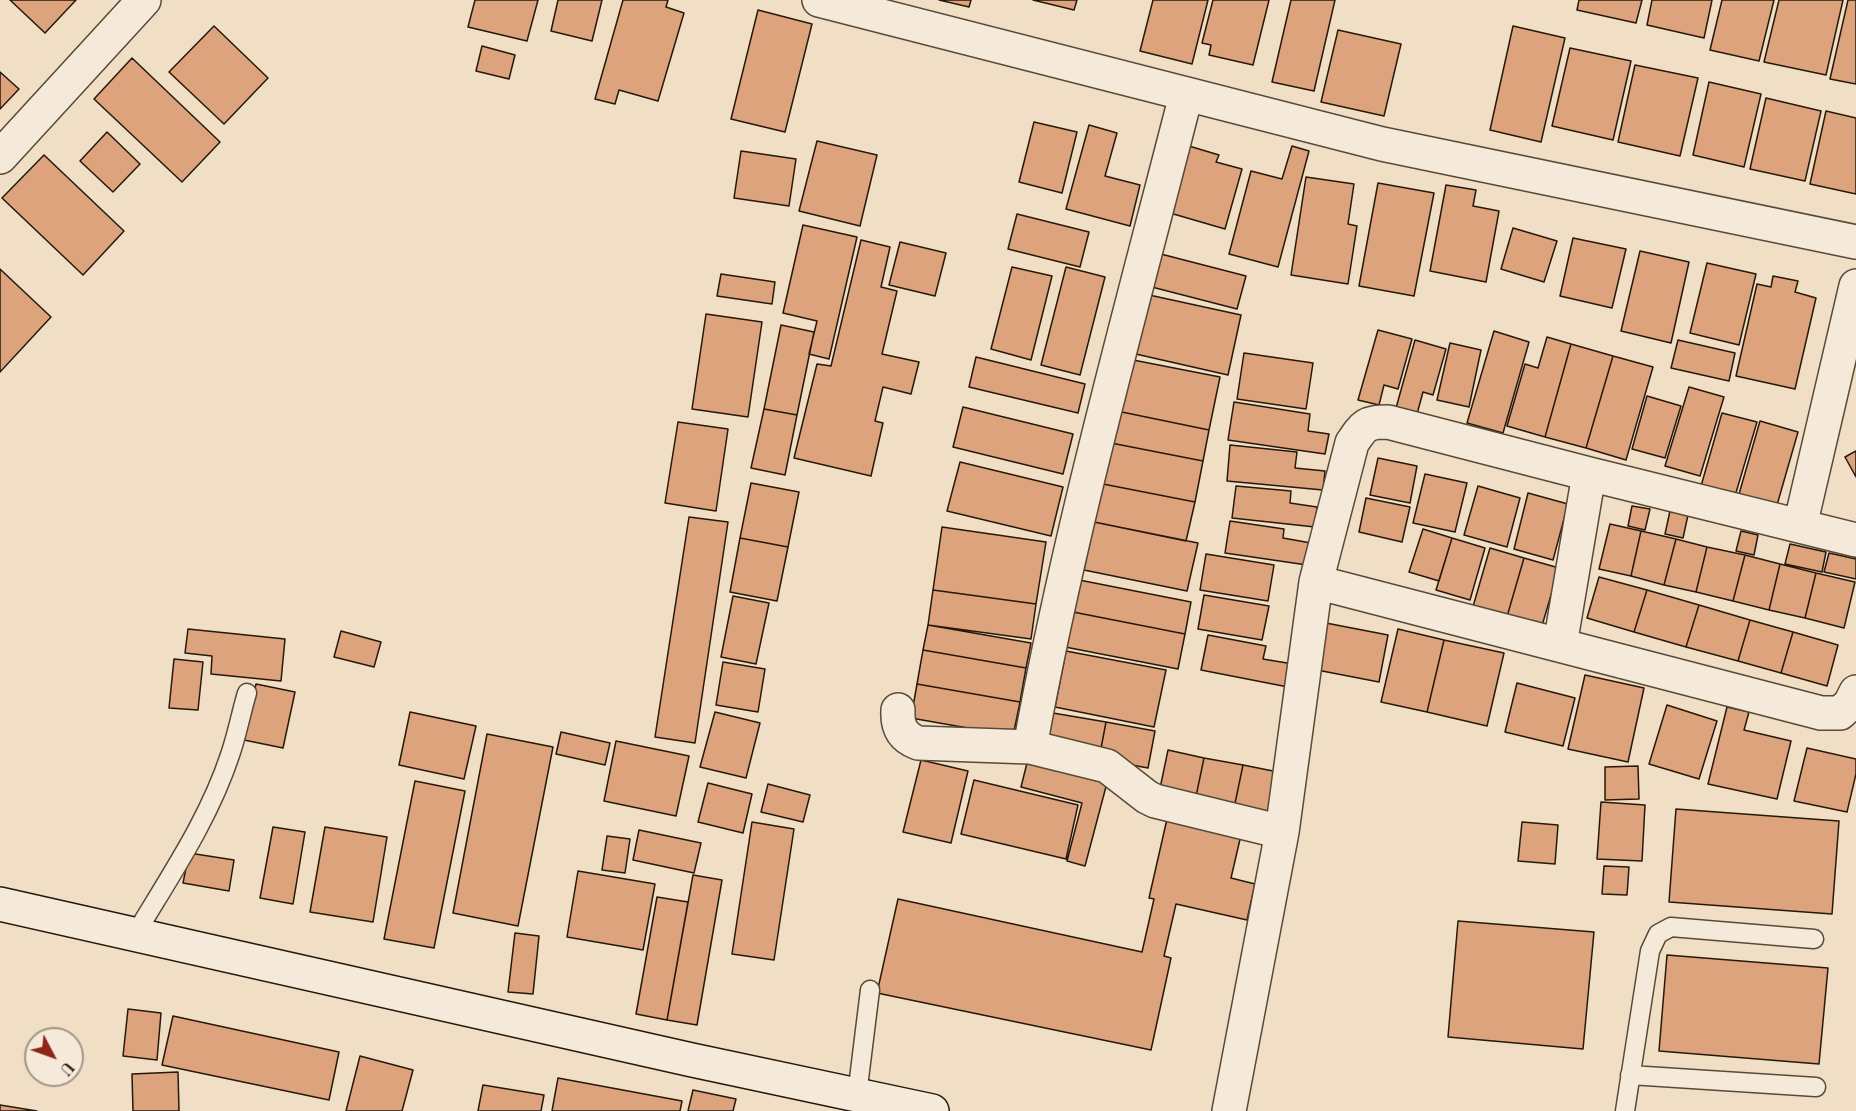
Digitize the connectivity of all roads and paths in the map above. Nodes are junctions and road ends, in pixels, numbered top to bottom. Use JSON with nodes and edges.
{"nodes":[{"id":1,"x":144,"y":0,"type":"edge"},
{"id":2,"x":819,"y":0,"type":"edge"},
{"id":3,"x":1186,"y":95,"type":"junction"},
{"id":4,"x":0,"y":157,"type":"edge"},
{"id":5,"x":1856,"y":242,"type":"edge"},
{"id":6,"x":1856,"y":286,"type":"edge"},
{"id":7,"x":1589,"y":474,"type":"junction"},
{"id":8,"x":1800,"y":526,"type":"junction"},
{"id":9,"x":1856,"y":540,"type":"edge"},
{"id":10,"x":1316,"y":582,"type":"junction"},
{"id":11,"x":1560,"y":645,"type":"junction"},
{"id":12,"x":1856,"y":692,"type":"edge"},
{"id":13,"x":247,"y":693,"type":"dead end"},
{"id":14,"x":898,"y":710,"type":"dead end"},
{"id":15,"x":1030,"y":747,"type":"junction"},
{"id":16,"x":1282,"y":832,"type":"junction"},
{"id":17,"x":0,"y":904,"type":"edge"},
{"id":18,"x":136,"y":933,"type":"junction"},
{"id":19,"x":1814,"y":939,"type":"dead end"},
{"id":20,"x":870,"y":990,"type":"dead end"},
{"id":21,"x":1630,"y":1076,"type":"junction"},
{"id":22,"x":1816,"y":1087,"type":"dead end"},
{"id":23,"x":857,"y":1095,"type":"junction"},
{"id":24,"x":932,"y":1111,"type":"edge"},
{"id":25,"x":1229,"y":1111,"type":"edge"},
{"id":26,"x":1625,"y":1111,"type":"edge"}],
"edges":[{"from":1,"to":4,"type":"street"},
{"from":2,"to":3,"type":"street"},
{"from":3,"to":5,"type":"street"},
{"from":3,"to":15,"type":"street"},
{"from":6,"to":8,"type":"street"},
{"from":7,"to":8,"type":"street"},
{"from":7,"to":10,"type":"street"},
{"from":7,"to":11,"type":"street"},
{"from":8,"to":9,"type":"street"},
{"from":10,"to":11,"type":"street"},
{"from":10,"to":16,"type":"street"},
{"from":11,"to":12,"type":"street"},
{"from":13,"to":18,"type":"lane"},
{"from":14,"to":15,"type":"street"},
{"from":15,"to":16,"type":"street"},
{"from":16,"to":25,"type":"street"},
{"from":17,"to":18,"type":"street"},
{"from":18,"to":23,"type":"street"},
{"from":19,"to":21,"type":"lane"},
{"from":20,"to":23,"type":"lane"},
{"from":21,"to":22,"type":"lane"},
{"from":21,"to":26,"type":"lane"},
{"from":23,"to":24,"type":"street"}]}
